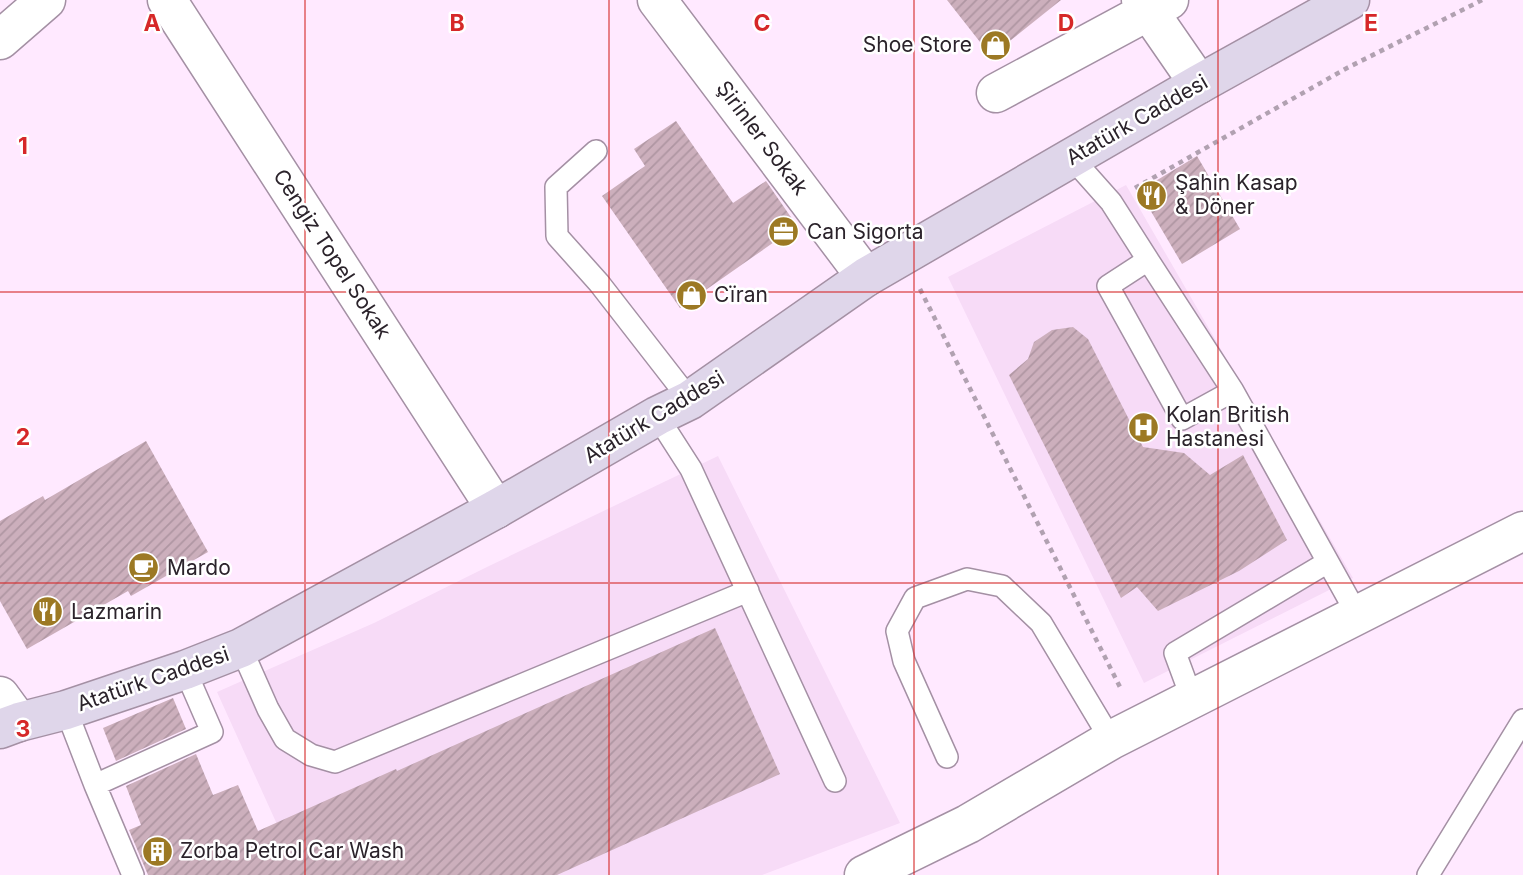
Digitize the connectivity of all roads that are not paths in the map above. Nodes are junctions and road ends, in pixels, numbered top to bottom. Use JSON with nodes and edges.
{"nodes":[{"id":1,"x":47,"y":0,"type":"edge"},
{"id":2,"x":167,"y":0,"type":"edge"},
{"id":3,"x":657,"y":0,"type":"edge"},
{"id":4,"x":1350,"y":0,"type":"edge"},
{"id":5,"x":1153,"y":4,"type":"edge"},
{"id":6,"x":0,"y":40,"type":"edge"},
{"id":7,"x":1199,"y":84,"type":"junction"},
{"id":8,"x":996,"y":93,"type":"dead end"},
{"id":9,"x":596,"y":151,"type":"dead end"},
{"id":10,"x":1071,"y":157,"type":"junction"},
{"id":11,"x":1148,"y":260,"type":"junction"},
{"id":12,"x":866,"y":277,"type":"junction"},
{"id":13,"x":1233,"y":391,"type":"junction"},
{"id":14,"x":673,"y":408,"type":"junction"},
{"id":15,"x":496,"y":509,"type":"junction"},
{"id":16,"x":1523,"y":531,"type":"edge"},
{"id":17,"x":1328,"y":562,"type":"junction"},
{"id":18,"x":748,"y":591,"type":"junction"},
{"id":19,"x":1358,"y":616,"type":"junction"},
{"id":20,"x":241,"y":648,"type":"junction"},
{"id":21,"x":185,"y":670,"type":"junction"},
{"id":22,"x":1192,"y":699,"type":"junction"},
{"id":23,"x":66,"y":710,"type":"junction"},
{"id":24,"x":6,"y":716,"type":"edge"},
{"id":25,"x":1523,"y":720,"type":"edge"},
{"id":26,"x":1125,"y":733,"type":"junction"},
{"id":27,"x":947,"y":757,"type":"dead end"},
{"id":28,"x":835,"y":781,"type":"dead end"},
{"id":29,"x":95,"y":785,"type":"junction"},
{"id":30,"x":133,"y":875,"type":"edge"},
{"id":31,"x":864,"y":875,"type":"edge"},
{"id":32,"x":1428,"y":875,"type":"edge"}],
"edges":[{"from":1,"to":6,"type":"street"},
{"from":2,"to":15,"type":"street","name":"Cengiz Topel Sokak"},
{"from":3,"to":12,"type":"street","name":"Şirinler Sokak"},
{"from":4,"to":7,"type":"main road","name":"Atatürk Caddesi"},
{"from":5,"to":7,"type":"street"},
{"from":5,"to":8,"type":"street"},
{"from":7,"to":10,"type":"main road","name":"Atatürk Caddesi"},
{"from":9,"to":14,"type":"lane"},
{"from":10,"to":11,"type":"lane"},
{"from":10,"to":12,"type":"main road","name":"Atatürk Caddesi"},
{"from":11,"to":13,"type":"lane"},
{"from":11,"to":13,"type":"lane"},
{"from":12,"to":14,"type":"main road","name":"Atatürk Caddesi"},
{"from":13,"to":17,"type":"lane"},
{"from":14,"to":15,"type":"main road","name":"Atatürk Caddesi"},
{"from":14,"to":18,"type":"lane"},
{"from":15,"to":20,"type":"main road","name":"Atatürk Caddesi"},
{"from":16,"to":19,"type":"street"},
{"from":17,"to":19,"type":"lane"},
{"from":17,"to":22,"type":"lane"},
{"from":18,"to":20,"type":"lane"},
{"from":18,"to":28,"type":"lane"},
{"from":19,"to":22,"type":"street"},
{"from":20,"to":21,"type":"main road","name":"Atatürk Caddesi"},
{"from":21,"to":23,"type":"main road","name":"Atatürk Caddesi"},
{"from":21,"to":29,"type":"lane"},
{"from":22,"to":26,"type":"street"},
{"from":23,"to":24,"type":"main road","name":"Atatürk Caddesi"},
{"from":23,"to":29,"type":"lane"},
{"from":25,"to":32,"type":"lane"},
{"from":26,"to":27,"type":"lane"},
{"from":26,"to":31,"type":"street"},
{"from":29,"to":30,"type":"lane"}]}
